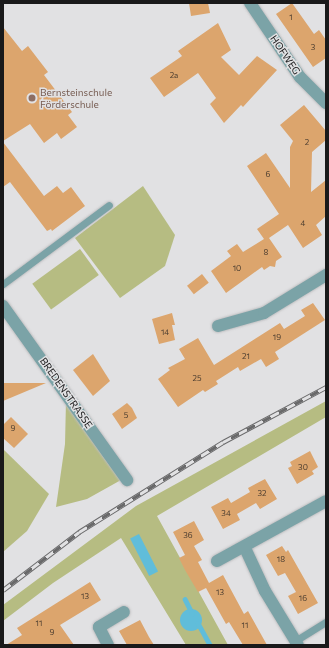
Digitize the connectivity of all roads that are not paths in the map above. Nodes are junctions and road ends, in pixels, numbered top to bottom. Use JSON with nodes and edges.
{"nodes":[{"id":1,"x":250,"y":3,"type":"edge"},
{"id":2,"x":326,"y":103,"type":"edge"},
{"id":3,"x":109,"y":205,"type":"dead end"},
{"id":4,"x":326,"y":275,"type":"edge"},
{"id":5,"x":3,"y":284,"type":"edge"},
{"id":6,"x":3,"y":306,"type":"edge"},
{"id":7,"x":218,"y":326,"type":"dead end"},
{"id":8,"x":127,"y":480,"type":"dead end"},
{"id":9,"x":326,"y":501,"type":"edge"},
{"id":10,"x":245,"y":548,"type":"junction"},
{"id":11,"x":217,"y":561,"type":"dead end"},
{"id":12,"x":124,"y":612,"type":"dead end"},
{"id":13,"x":326,"y":622,"type":"edge"},
{"id":14,"x":296,"y":643,"type":"edge"},
{"id":15,"x":107,"y":645,"type":"edge"}],
"edges":[{"from":1,"to":2,"type":"street","name":"HOFWEG"},
{"from":3,"to":5,"type":"lane"},
{"from":4,"to":7,"type":"street"},
{"from":6,"to":8,"type":"street","name":"BREDENSTRASSE"},
{"from":9,"to":10,"type":"street"},
{"from":10,"to":11,"type":"street"},
{"from":10,"to":14,"type":"street"},
{"from":12,"to":15,"type":"street"},
{"from":13,"to":14,"type":"lane"}]}
